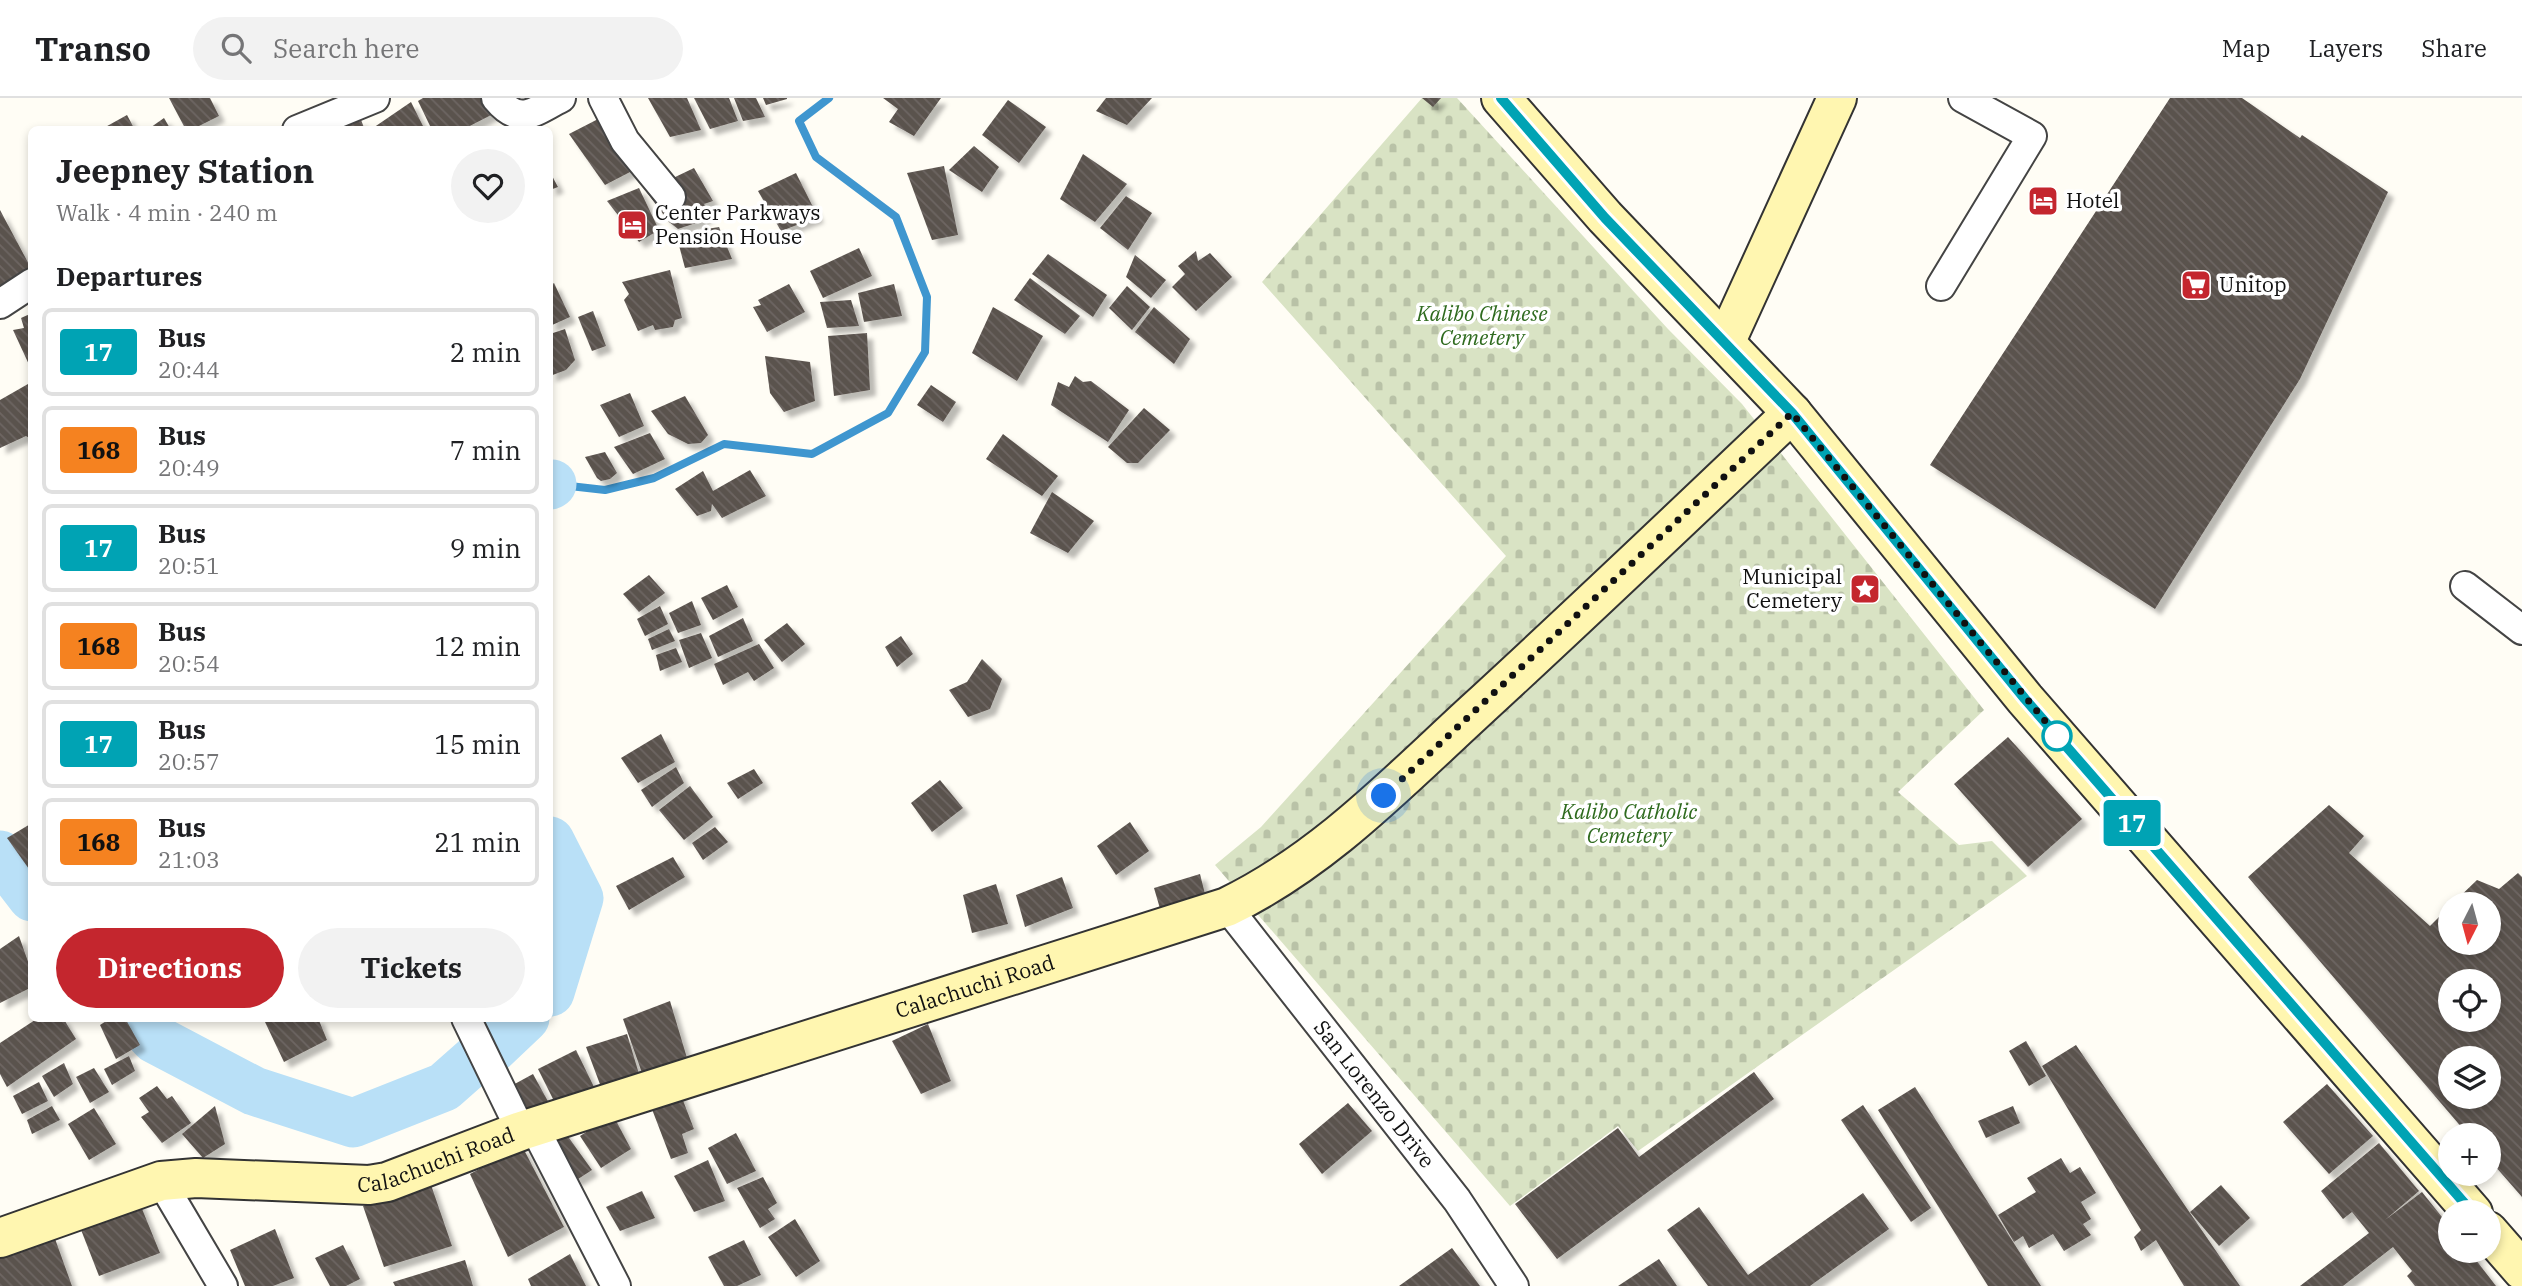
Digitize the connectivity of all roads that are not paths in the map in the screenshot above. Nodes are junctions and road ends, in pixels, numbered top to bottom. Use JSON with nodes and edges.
{"nodes":[{"id":1,"x":375,"y":98,"type":"edge"},
{"id":2,"x":496,"y":98,"type":"edge"},
{"id":3,"x":561,"y":98,"type":"edge"},
{"id":4,"x":603,"y":98,"type":"edge"},
{"id":5,"x":1501,"y":98,"type":"edge"},
{"id":6,"x":1837,"y":98,"type":"edge"},
{"id":7,"x":1964,"y":98,"type":"edge"},
{"id":8,"x":307,"y":126,"type":"edge"},
{"id":9,"x":671,"y":197,"type":"dead end"},
{"id":10,"x":28,"y":286,"type":"edge"},
{"id":11,"x":1941,"y":286,"type":"dead end"},
{"id":12,"x":0,"y":304,"type":"edge"},
{"id":13,"x":1726,"y":341,"type":"junction"},
{"id":14,"x":1792,"y":413,"type":"junction"},
{"id":15,"x":2465,"y":586,"type":"dead end"},
{"id":16,"x":2522,"y":630,"type":"edge"},
{"id":17,"x":1227,"y":907,"type":"junction"},
{"id":18,"x":468,"y":1022,"type":"edge"},
{"id":19,"x":528,"y":1129,"type":"junction"},
{"id":20,"x":161,"y":1181,"type":"junction"},
{"id":21,"x":2462,"y":1200,"type":"edge"},
{"id":22,"x":0,"y":1238,"type":"edge"},
{"id":23,"x":2501,"y":1246,"type":"edge"},
{"id":24,"x":2522,"y":1270,"type":"edge"},
{"id":25,"x":223,"y":1286,"type":"edge"},
{"id":26,"x":616,"y":1286,"type":"edge"},
{"id":27,"x":1514,"y":1286,"type":"edge"}],
"edges":[{"from":1,"to":8,"type":"street"},
{"from":2,"to":3,"type":"street"},
{"from":4,"to":9,"type":"street"},
{"from":5,"to":13,"type":"street"},
{"from":6,"to":13,"type":"street"},
{"from":7,"to":11,"type":"street"},
{"from":10,"to":12,"type":"street"},
{"from":13,"to":14,"type":"street"},
{"from":14,"to":17,"type":"street","name":"Calachuchi Road"},
{"from":14,"to":21,"type":"street"},
{"from":15,"to":16,"type":"street"},
{"from":17,"to":19,"type":"street","name":"Calachuchi Road"},
{"from":17,"to":27,"type":"street","name":"San Lorenzo Drive"},
{"from":18,"to":19,"type":"street"},
{"from":19,"to":20,"type":"street","name":"Calachuchi Road"},
{"from":19,"to":26,"type":"street"},
{"from":20,"to":22,"type":"street","name":"Calachuchi Road"},
{"from":20,"to":25,"type":"street"},
{"from":23,"to":24,"type":"street"}]}
